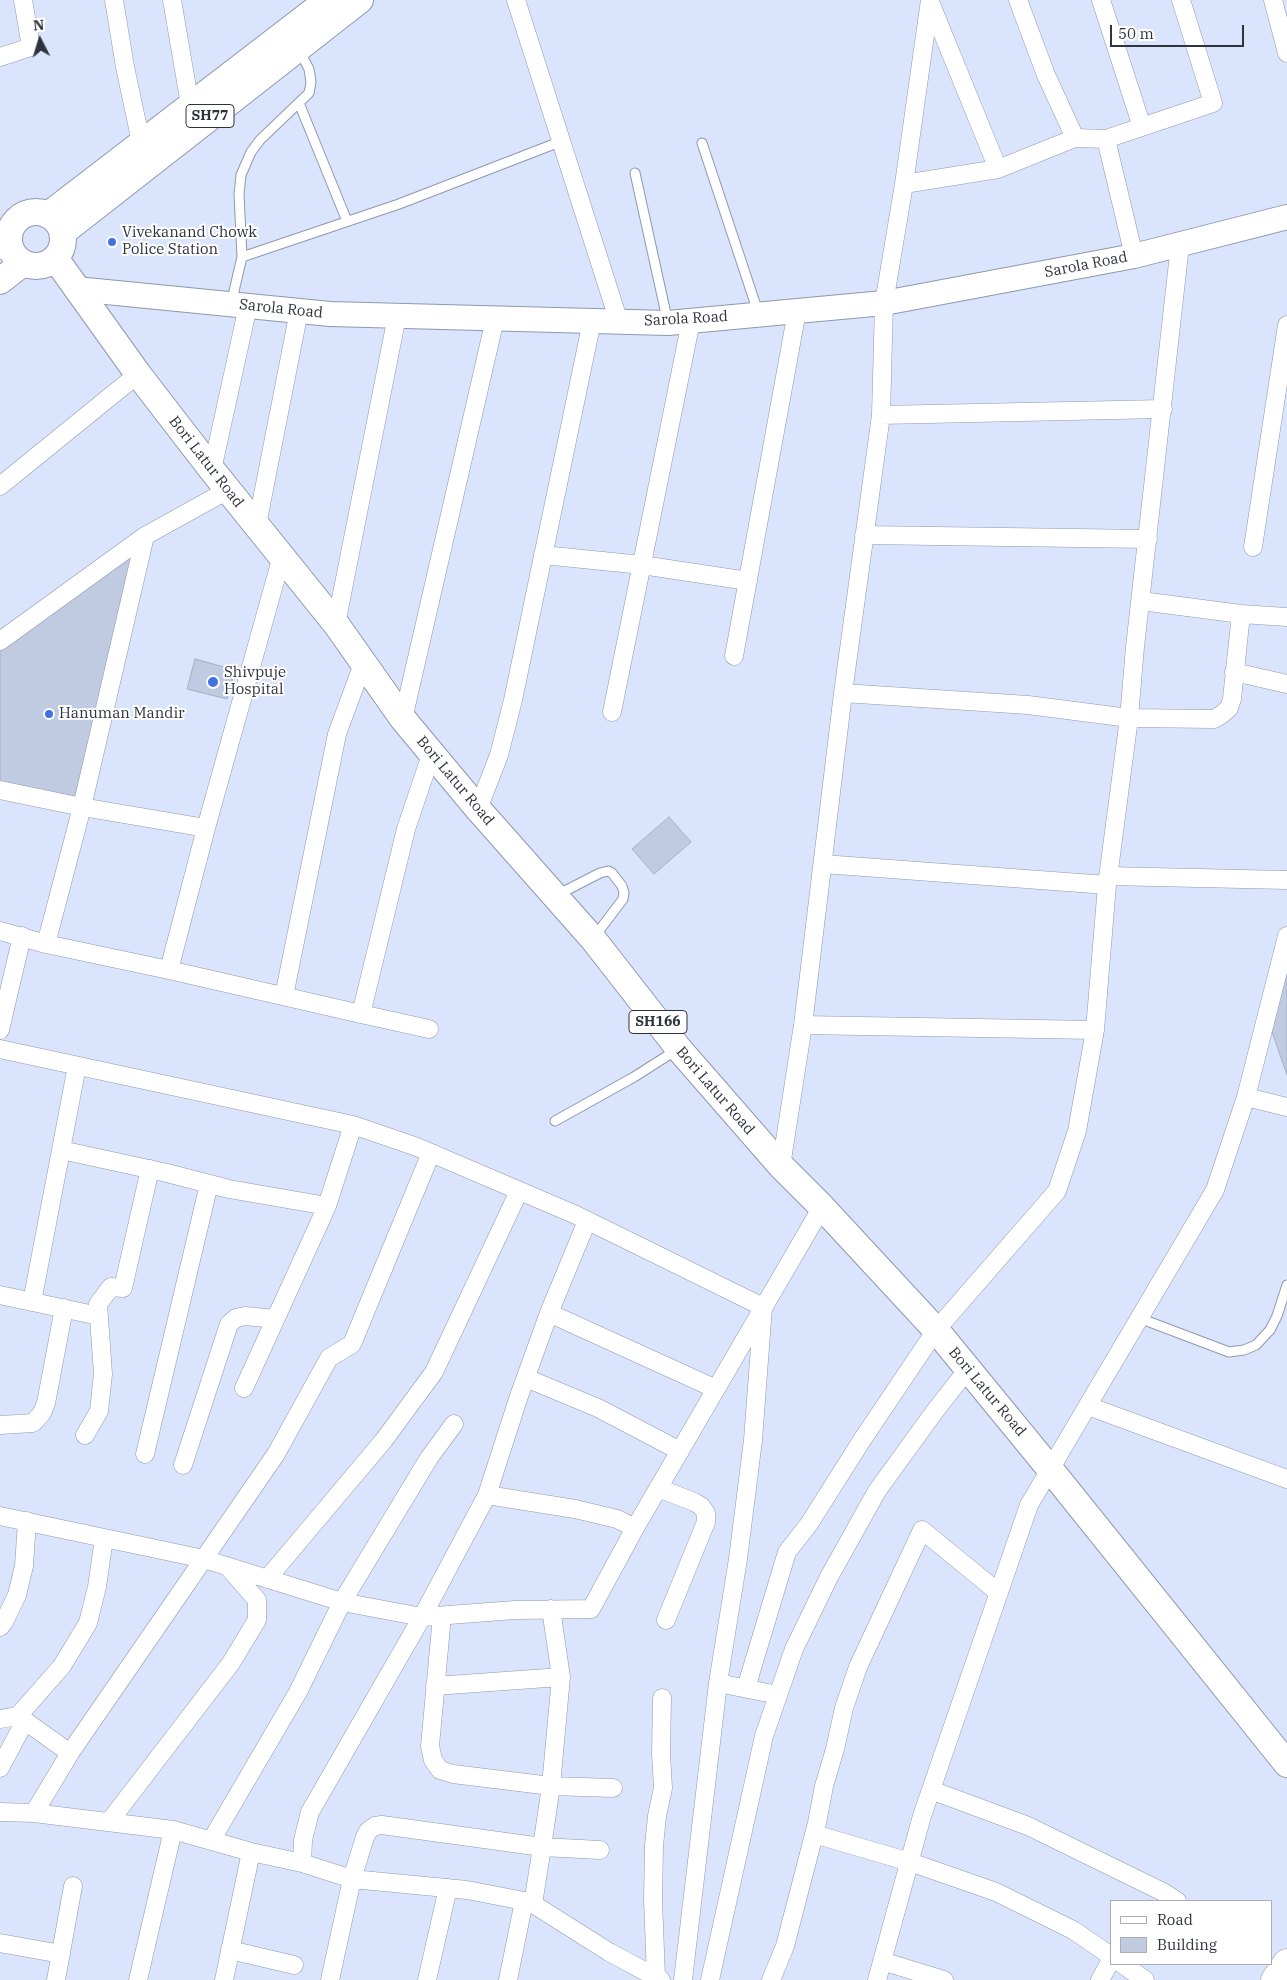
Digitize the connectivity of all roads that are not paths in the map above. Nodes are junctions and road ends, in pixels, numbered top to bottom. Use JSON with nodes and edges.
{"nodes":[{"id":1,"x":24,"y":0,"type":"edge"},
{"id":2,"x":114,"y":0,"type":"edge"},
{"id":3,"x":172,"y":0,"type":"edge"},
{"id":4,"x":328,"y":0,"type":"edge"},
{"id":5,"x":360,"y":0,"type":"edge"},
{"id":6,"x":516,"y":0,"type":"edge"},
{"id":7,"x":1018,"y":0,"type":"edge"},
{"id":8,"x":1101,"y":0,"type":"edge"},
{"id":9,"x":1181,"y":0,"type":"edge"},
{"id":10,"x":1273,"y":0,"type":"edge"},
{"id":11,"x":930,"y":1,"type":"edge"},
{"id":12,"x":298,"y":47,"type":"junction"},
{"id":13,"x":1287,"y":53,"type":"edge"},
{"id":14,"x":0,"y":57,"type":"edge"},
{"id":15,"x":298,"y":103,"type":"junction"},
{"id":16,"x":190,"y":105,"type":"junction"},
{"id":17,"x":1142,"y":127,"type":"junction"},
{"id":18,"x":1075,"y":138,"type":"junction"},
{"id":19,"x":1106,"y":139,"type":"junction"},
{"id":20,"x":562,"y":141,"type":"junction"},
{"id":21,"x":141,"y":142,"type":"junction"},
{"id":22,"x":702,"y":143,"type":"dead end"},
{"id":23,"x":998,"y":169,"type":"junction"},
{"id":24,"x":635,"y":173,"type":"dead end"},
{"id":25,"x":904,"y":184,"type":"junction"},
{"id":26,"x":1287,"y":217,"type":"edge"},
{"id":27,"x":347,"y":222,"type":"junction"},
{"id":28,"x":55,"y":224,"type":"junction"},
{"id":29,"x":1180,"y":245,"type":"junction"},
{"id":30,"x":6,"y":251,"type":"edge"},
{"id":31,"x":1134,"y":256,"type":"junction"},
{"id":32,"x":242,"y":257,"type":"junction"},
{"id":33,"x":55,"y":258,"type":"junction"},
{"id":34,"x":0,"y":280,"type":"edge"},
{"id":35,"x":76,"y":289,"type":"junction"},
{"id":36,"x":884,"y":303,"type":"junction"},
{"id":37,"x":240,"y":305,"type":"junction"},
{"id":38,"x":299,"y":311,"type":"junction"},
{"id":39,"x":798,"y":311,"type":"junction"},
{"id":40,"x":759,"y":315,"type":"junction"},
{"id":41,"x":397,"y":316,"type":"junction"},
{"id":42,"x":495,"y":318,"type":"junction"},
{"id":43,"x":592,"y":321,"type":"junction"},
{"id":44,"x":620,"y":322,"type":"junction"},
{"id":45,"x":679,"y":322,"type":"junction"},
{"id":46,"x":1287,"y":325,"type":"edge"},
{"id":47,"x":138,"y":374,"type":"junction"},
{"id":48,"x":1163,"y":409,"type":"junction"},
{"id":49,"x":881,"y":415,"type":"junction"},
{"id":50,"x":220,"y":480,"type":"junction"},
{"id":51,"x":0,"y":486,"type":"edge"},
{"id":52,"x":257,"y":525,"type":"junction"},
{"id":53,"x":864,"y":535,"type":"junction"},
{"id":54,"x":145,"y":536,"type":"junction"},
{"id":55,"x":1148,"y":539,"type":"junction"},
{"id":56,"x":1253,"y":547,"type":"dead end"},
{"id":57,"x":543,"y":555,"type":"junction"},
{"id":58,"x":282,"y":556,"type":"junction"},
{"id":59,"x":642,"y":564,"type":"junction"},
{"id":60,"x":748,"y":580,"type":"junction"},
{"id":61,"x":1141,"y":601,"type":"junction"},
{"id":62,"x":1240,"y":614,"type":"junction"},
{"id":63,"x":1287,"y":617,"type":"edge"},
{"id":64,"x":336,"y":624,"type":"junction"},
{"id":65,"x":0,"y":641,"type":"edge"},
{"id":66,"x":734,"y":656,"type":"dead end"},
{"id":67,"x":364,"y":662,"type":"junction"},
{"id":68,"x":1234,"y":672,"type":"junction"},
{"id":69,"x":1287,"y":684,"type":"edge"},
{"id":70,"x":843,"y":693,"type":"junction"},
{"id":71,"x":612,"y":712,"type":"dead end"},
{"id":72,"x":1129,"y":718,"type":"junction"},
{"id":73,"x":403,"y":719,"type":"junction"},
{"id":74,"x":432,"y":752,"type":"junction"},
{"id":75,"x":0,"y":790,"type":"edge"},
{"id":76,"x":82,"y":807,"type":"junction"},
{"id":77,"x":478,"y":808,"type":"junction"},
{"id":78,"x":206,"y":828,"type":"junction"},
{"id":79,"x":823,"y":864,"type":"junction"},
{"id":80,"x":1287,"y":880,"type":"edge"},
{"id":81,"x":1108,"y":881,"type":"junction"},
{"id":82,"x":555,"y":896,"type":"junction"},
{"id":83,"x":0,"y":931,"type":"edge"},
{"id":84,"x":22,"y":936,"type":"junction"},
{"id":85,"x":1287,"y":936,"type":"edge"},
{"id":86,"x":593,"y":939,"type":"junction"},
{"id":87,"x":46,"y":944,"type":"junction"},
{"id":88,"x":169,"y":970,"type":"junction"},
{"id":89,"x":284,"y":996,"type":"junction"},
{"id":90,"x":361,"y":1014,"type":"junction"},
{"id":91,"x":803,"y":1026,"type":"junction"},
{"id":92,"x":430,"y":1029,"type":"dead end"},
{"id":93,"x":0,"y":1030,"type":"edge"},
{"id":94,"x":1095,"y":1030,"type":"junction"},
{"id":95,"x":0,"y":1049,"type":"edge"},
{"id":96,"x":678,"y":1049,"type":"junction"},
{"id":97,"x":77,"y":1066,"type":"junction"},
{"id":98,"x":1246,"y":1097,"type":"junction"},
{"id":99,"x":1287,"y":1107,"type":"edge"},
{"id":100,"x":555,"y":1121,"type":"dead end"},
{"id":101,"x":353,"y":1126,"type":"junction"},
{"id":102,"x":61,"y":1150,"type":"junction"},
{"id":103,"x":431,"y":1153,"type":"junction"},
{"id":104,"x":780,"y":1166,"type":"junction"},
{"id":105,"x":150,"y":1169,"type":"junction"},
{"id":106,"x":209,"y":1184,"type":"junction"},
{"id":107,"x":519,"y":1191,"type":"junction"},
{"id":108,"x":327,"y":1206,"type":"junction"},
{"id":109,"x":822,"y":1207,"type":"junction"},
{"id":110,"x":587,"y":1221,"type":"junction"},
{"id":111,"x":1287,"y":1285,"type":"edge"},
{"id":112,"x":0,"y":1295,"type":"edge"},
{"id":113,"x":32,"y":1302,"type":"junction"},
{"id":114,"x":763,"y":1307,"type":"junction"},
{"id":115,"x":64,"y":1308,"type":"junction"},
{"id":116,"x":550,"y":1313,"type":"junction"},
{"id":117,"x":99,"y":1316,"type":"junction"},
{"id":118,"x":275,"y":1318,"type":"junction"},
{"id":119,"x":1139,"y":1318,"type":"junction"},
{"id":120,"x":936,"y":1330,"type":"junction"},
{"id":121,"x":968,"y":1369,"type":"junction"},
{"id":122,"x":526,"y":1378,"type":"junction"},
{"id":123,"x":244,"y":1388,"type":"dead end"},
{"id":124,"x":716,"y":1389,"type":"junction"},
{"id":125,"x":1088,"y":1406,"type":"junction"},
{"id":126,"x":454,"y":1424,"type":"dead end"},
{"id":127,"x":0,"y":1425,"type":"edge"},
{"id":128,"x":85,"y":1435,"type":"dead end"},
{"id":129,"x":680,"y":1451,"type":"junction"},
{"id":130,"x":145,"y":1454,"type":"dead end"},
{"id":131,"x":183,"y":1465,"type":"dead end"},
{"id":132,"x":1050,"y":1469,"type":"junction"},
{"id":133,"x":1287,"y":1479,"type":"edge"},
{"id":134,"x":658,"y":1488,"type":"junction"},
{"id":135,"x":487,"y":1495,"type":"junction"},
{"id":136,"x":0,"y":1516,"type":"edge"},
{"id":137,"x":27,"y":1521,"type":"junction"},
{"id":138,"x":635,"y":1528,"type":"junction"},
{"id":139,"x":104,"y":1538,"type":"junction"},
{"id":140,"x":204,"y":1560,"type":"junction"},
{"id":141,"x":228,"y":1567,"type":"junction"},
{"id":142,"x":267,"y":1579,"type":"junction"},
{"id":143,"x":999,"y":1593,"type":"junction"},
{"id":144,"x":342,"y":1602,"type":"junction"},
{"id":145,"x":551,"y":1609,"type":"junction"},
{"id":146,"x":442,"y":1616,"type":"junction"},
{"id":147,"x":422,"y":1617,"type":"junction"},
{"id":148,"x":666,"y":1620,"type":"dead end"},
{"id":149,"x":0,"y":1627,"type":"edge"},
{"id":150,"x":561,"y":1677,"type":"junction"},
{"id":151,"x":718,"y":1684,"type":"junction"},
{"id":152,"x":435,"y":1686,"type":"junction"},
{"id":153,"x":746,"y":1688,"type":"junction"},
{"id":154,"x":778,"y":1694,"type":"junction"},
{"id":155,"x":662,"y":1698,"type":"dead end"},
{"id":156,"x":0,"y":1719,"type":"edge"},
{"id":157,"x":21,"y":1719,"type":"junction"},
{"id":158,"x":70,"y":1753,"type":"junction"},
{"id":159,"x":1287,"y":1764,"type":"edge"},
{"id":160,"x":0,"y":1768,"type":"edge"},
{"id":161,"x":551,"y":1786,"type":"junction"},
{"id":162,"x":612,"y":1788,"type":"dead end"},
{"id":163,"x":931,"y":1790,"type":"junction"},
{"id":164,"x":0,"y":1812,"type":"edge"},
{"id":165,"x":34,"y":1813,"type":"junction"},
{"id":166,"x":109,"y":1822,"type":"junction"},
{"id":167,"x":173,"y":1830,"type":"junction"},
{"id":168,"x":814,"y":1834,"type":"junction"},
{"id":169,"x":212,"y":1839,"type":"junction"},
{"id":170,"x":542,"y":1847,"type":"junction"},
{"id":171,"x":600,"y":1850,"type":"dead end"},
{"id":172,"x":251,"y":1852,"type":"junction"},
{"id":173,"x":910,"y":1862,"type":"junction"},
{"id":174,"x":302,"y":1863,"type":"junction"},
{"id":175,"x":352,"y":1879,"type":"junction"},
{"id":176,"x":74,"y":1886,"type":"dead end"},
{"id":177,"x":448,"y":1888,"type":"junction"},
{"id":178,"x":1175,"y":1900,"type":"edge"},
{"id":179,"x":529,"y":1903,"type":"junction"},
{"id":180,"x":0,"y":1944,"type":"edge"},
{"id":181,"x":230,"y":1950,"type":"junction"},
{"id":182,"x":61,"y":1954,"type":"junction"},
{"id":183,"x":1110,"y":1955,"type":"edge"},
{"id":184,"x":882,"y":1961,"type":"junction"},
{"id":185,"x":1110,"y":1962,"type":"edge"},
{"id":186,"x":294,"y":1965,"type":"dead end"},
{"id":187,"x":1123,"y":1965,"type":"edge"},
{"id":188,"x":658,"y":1979,"type":"edge"},
{"id":189,"x":56,"y":1980,"type":"edge"},
{"id":190,"x":138,"y":1980,"type":"edge"},
{"id":191,"x":224,"y":1980,"type":"edge"},
{"id":192,"x":330,"y":1980,"type":"edge"},
{"id":193,"x":427,"y":1980,"type":"edge"},
{"id":194,"x":508,"y":1980,"type":"edge"},
{"id":195,"x":682,"y":1980,"type":"edge"},
{"id":196,"x":710,"y":1980,"type":"edge"},
{"id":197,"x":771,"y":1980,"type":"edge"},
{"id":198,"x":876,"y":1980,"type":"edge"},
{"id":199,"x":944,"y":1980,"type":"edge"},
{"id":200,"x":1100,"y":1980,"type":"edge"},
{"id":201,"x":1145,"y":1980,"type":"edge"}],
"edges":[{"from":1,"to":14,"type":"street"},
{"from":2,"to":21,"type":"street"},
{"from":3,"to":16,"type":"street"},
{"from":4,"to":16,"type":"main road","number":"SH77"},
{"from":5,"to":12,"type":"main road","number":"SH77"},
{"from":6,"to":20,"type":"street"},
{"from":7,"to":18,"type":"street"},
{"from":8,"to":17,"type":"street"},
{"from":9,"to":17,"type":"street"},
{"from":10,"to":13,"type":"street"},
{"from":11,"to":23,"type":"street"},
{"from":11,"to":25,"type":"street"},
{"from":12,"to":15,"type":"lane"},
{"from":12,"to":28,"type":"main road","number":"SH77"},
{"from":15,"to":27,"type":"lane"},
{"from":15,"to":32,"type":"lane"},
{"from":16,"to":21,"type":"main road","number":"SH77"},
{"from":17,"to":19,"type":"street"},
{"from":18,"to":19,"type":"street"},
{"from":18,"to":23,"type":"street"},
{"from":19,"to":31,"type":"street"},
{"from":20,"to":27,"type":"lane"},
{"from":20,"to":44,"type":"street"},
{"from":21,"to":28,"type":"main road","number":"SH77"},
{"from":22,"to":40,"type":"lane"},
{"from":23,"to":25,"type":"street"},
{"from":24,"to":45,"type":"lane"},
{"from":25,"to":36,"type":"street"},
{"from":26,"to":29,"type":"main road","name":"Sarola Road"},
{"from":27,"to":32,"type":"lane"},
{"from":28,"to":30,"type":"main road"},
{"from":28,"to":33,"type":"main road"},
{"from":29,"to":31,"type":"main road","name":"Sarola Road"},
{"from":29,"to":48,"type":"street"},
{"from":30,"to":33,"type":"main road"},
{"from":30,"to":34,"type":"main road"},
{"from":31,"to":36,"type":"main road","name":"Sarola Road"},
{"from":32,"to":37,"type":"lane"},
{"from":33,"to":35,"type":"main road","name":"Bori Latur Road","number":"SH166"},
{"from":35,"to":37,"type":"main road","name":"Sarola Road"},
{"from":35,"to":47,"type":"main road","name":"Bori Latur Road","number":"SH166"},
{"from":36,"to":39,"type":"main road","name":"Sarola Road"},
{"from":36,"to":49,"type":"street"},
{"from":37,"to":38,"type":"main road","name":"Sarola Road"},
{"from":37,"to":50,"type":"street"},
{"from":38,"to":41,"type":"main road","name":"Sarola Road"},
{"from":38,"to":52,"type":"street"},
{"from":39,"to":40,"type":"main road","name":"Sarola Road"},
{"from":39,"to":60,"type":"street"},
{"from":40,"to":45,"type":"main road","name":"Sarola Road"},
{"from":41,"to":42,"type":"main road","name":"Sarola Road"},
{"from":41,"to":64,"type":"street"},
{"from":42,"to":43,"type":"main road","name":"Sarola Road"},
{"from":42,"to":73,"type":"street"},
{"from":43,"to":44,"type":"main road","name":"Sarola Road"},
{"from":43,"to":57,"type":"street"},
{"from":44,"to":45,"type":"main road","name":"Sarola Road"},
{"from":45,"to":59,"type":"street"},
{"from":46,"to":56,"type":"street"},
{"from":47,"to":50,"type":"main road","name":"Bori Latur Road","number":"SH166"},
{"from":47,"to":51,"type":"street"},
{"from":48,"to":49,"type":"street"},
{"from":48,"to":55,"type":"street"},
{"from":49,"to":53,"type":"street"},
{"from":50,"to":52,"type":"main road","name":"Bori Latur Road","number":"SH166"},
{"from":50,"to":54,"type":"street"},
{"from":52,"to":58,"type":"main road","name":"Bori Latur Road","number":"SH166"},
{"from":53,"to":55,"type":"street"},
{"from":53,"to":70,"type":"street"},
{"from":54,"to":65,"type":"street"},
{"from":54,"to":76,"type":"street"},
{"from":55,"to":61,"type":"street"},
{"from":57,"to":59,"type":"street"},
{"from":57,"to":77,"type":"street"},
{"from":58,"to":64,"type":"main road","name":"Bori Latur Road","number":"SH166"},
{"from":58,"to":78,"type":"street"},
{"from":59,"to":60,"type":"street"},
{"from":59,"to":71,"type":"street"},
{"from":60,"to":66,"type":"street"},
{"from":61,"to":62,"type":"street"},
{"from":61,"to":72,"type":"street"},
{"from":62,"to":63,"type":"street"},
{"from":62,"to":68,"type":"street"},
{"from":64,"to":67,"type":"main road","name":"Bori Latur Road","number":"SH166"},
{"from":67,"to":73,"type":"main road","name":"Bori Latur Road","number":"SH166"},
{"from":67,"to":89,"type":"street"},
{"from":68,"to":69,"type":"street"},
{"from":68,"to":72,"type":"street"},
{"from":70,"to":72,"type":"street"},
{"from":70,"to":79,"type":"street"},
{"from":72,"to":81,"type":"street"},
{"from":73,"to":74,"type":"main road","name":"Bori Latur Road","number":"SH166"},
{"from":74,"to":77,"type":"main road","name":"Bori Latur Road","number":"SH166"},
{"from":74,"to":90,"type":"street"},
{"from":75,"to":76,"type":"street"},
{"from":76,"to":78,"type":"street"},
{"from":76,"to":87,"type":"street"},
{"from":77,"to":82,"type":"main road","name":"Bori Latur Road","number":"SH166"},
{"from":78,"to":88,"type":"street"},
{"from":79,"to":81,"type":"street"},
{"from":79,"to":91,"type":"street"},
{"from":80,"to":81,"type":"street"},
{"from":81,"to":94,"type":"street"},
{"from":82,"to":86,"type":"main road","name":"Bori Latur Road","number":"SH166"},
{"from":82,"to":86,"type":"lane"},
{"from":83,"to":84,"type":"street"},
{"from":84,"to":87,"type":"street"},
{"from":84,"to":93,"type":"street"},
{"from":85,"to":98,"type":"street"},
{"from":86,"to":96,"type":"main road","name":"Bori Latur Road","number":"SH166"},
{"from":87,"to":88,"type":"street"},
{"from":88,"to":89,"type":"street"},
{"from":89,"to":90,"type":"street"},
{"from":90,"to":92,"type":"street"},
{"from":91,"to":94,"type":"street"},
{"from":91,"to":104,"type":"street"},
{"from":94,"to":120,"type":"street"},
{"from":95,"to":97,"type":"street"},
{"from":96,"to":100,"type":"lane"},
{"from":96,"to":104,"type":"main road","name":"Bori Latur Road","number":"SH166"},
{"from":97,"to":101,"type":"street"},
{"from":97,"to":102,"type":"street"},
{"from":98,"to":99,"type":"street"},
{"from":98,"to":119,"type":"street"},
{"from":101,"to":103,"type":"street"},
{"from":101,"to":108,"type":"street"},
{"from":102,"to":105,"type":"street"},
{"from":102,"to":113,"type":"street"},
{"from":103,"to":107,"type":"street"},
{"from":103,"to":140,"type":"street"},
{"from":104,"to":109,"type":"main road","name":"Bori Latur Road","number":"SH166"},
{"from":105,"to":106,"type":"street"},
{"from":105,"to":117,"type":"street"},
{"from":106,"to":108,"type":"street"},
{"from":106,"to":130,"type":"street"},
{"from":107,"to":110,"type":"street"},
{"from":107,"to":142,"type":"street"},
{"from":108,"to":118,"type":"street"},
{"from":109,"to":114,"type":"street"},
{"from":109,"to":120,"type":"main road","name":"Bori Latur Road","number":"SH166"},
{"from":110,"to":114,"type":"street"},
{"from":110,"to":116,"type":"street"},
{"from":111,"to":119,"type":"lane"},
{"from":112,"to":113,"type":"street"},
{"from":113,"to":115,"type":"street"},
{"from":114,"to":124,"type":"street"},
{"from":114,"to":151,"type":"street"},
{"from":115,"to":117,"type":"street"},
{"from":115,"to":127,"type":"street"},
{"from":116,"to":122,"type":"street"},
{"from":116,"to":124,"type":"street"},
{"from":117,"to":128,"type":"street"},
{"from":118,"to":123,"type":"street"},
{"from":118,"to":131,"type":"street"},
{"from":119,"to":125,"type":"street"},
{"from":120,"to":121,"type":"main road","name":"Bori Latur Road","number":"SH166"},
{"from":120,"to":153,"type":"street"},
{"from":121,"to":132,"type":"main road","name":"Bori Latur Road","number":"SH166"},
{"from":121,"to":154,"type":"street"},
{"from":122,"to":129,"type":"street"},
{"from":122,"to":135,"type":"street"},
{"from":124,"to":129,"type":"street"},
{"from":125,"to":132,"type":"street"},
{"from":125,"to":133,"type":"street"},
{"from":126,"to":144,"type":"street"},
{"from":129,"to":134,"type":"street"},
{"from":132,"to":143,"type":"street"},
{"from":132,"to":159,"type":"main road","name":"Bori Latur Road","number":"SH166"},
{"from":134,"to":138,"type":"street"},
{"from":134,"to":148,"type":"street"},
{"from":135,"to":138,"type":"street"},
{"from":135,"to":147,"type":"street"},
{"from":136,"to":137,"type":"street"},
{"from":137,"to":139,"type":"street"},
{"from":137,"to":149,"type":"street"},
{"from":138,"to":145,"type":"street"},
{"from":139,"to":140,"type":"street"},
{"from":139,"to":157,"type":"street"},
{"from":140,"to":141,"type":"street"},
{"from":140,"to":158,"type":"street"},
{"from":141,"to":142,"type":"street"},
{"from":141,"to":166,"type":"street"},
{"from":142,"to":144,"type":"street"},
{"from":143,"to":163,"type":"street"},
{"from":143,"to":168,"type":"street"},
{"from":144,"to":147,"type":"street"},
{"from":144,"to":169,"type":"street"},
{"from":145,"to":146,"type":"street"},
{"from":145,"to":150,"type":"street"},
{"from":146,"to":147,"type":"street"},
{"from":146,"to":152,"type":"street"},
{"from":147,"to":174,"type":"street"},
{"from":150,"to":152,"type":"street"},
{"from":150,"to":161,"type":"street"},
{"from":151,"to":153,"type":"street"},
{"from":151,"to":195,"type":"street"},
{"from":152,"to":161,"type":"street"},
{"from":153,"to":154,"type":"street"},
{"from":154,"to":196,"type":"street"},
{"from":155,"to":188,"type":"street"},
{"from":156,"to":157,"type":"street"},
{"from":157,"to":158,"type":"street"},
{"from":157,"to":160,"type":"street"},
{"from":158,"to":165,"type":"street"},
{"from":161,"to":162,"type":"street"},
{"from":161,"to":170,"type":"street"},
{"from":163,"to":173,"type":"street"},
{"from":163,"to":178,"type":"street"},
{"from":164,"to":165,"type":"street"},
{"from":165,"to":166,"type":"street"},
{"from":166,"to":167,"type":"street"},
{"from":167,"to":169,"type":"street"},
{"from":167,"to":190,"type":"street"},
{"from":168,"to":173,"type":"street"},
{"from":168,"to":197,"type":"street"},
{"from":169,"to":172,"type":"street"},
{"from":170,"to":171,"type":"street"},
{"from":170,"to":175,"type":"street"},
{"from":170,"to":179,"type":"street"},
{"from":172,"to":174,"type":"street"},
{"from":172,"to":181,"type":"street"},
{"from":173,"to":183,"type":"street"},
{"from":173,"to":184,"type":"street"},
{"from":174,"to":175,"type":"street"},
{"from":175,"to":177,"type":"street"},
{"from":175,"to":192,"type":"street"},
{"from":176,"to":182,"type":"street"},
{"from":177,"to":179,"type":"street"},
{"from":177,"to":193,"type":"street"},
{"from":179,"to":188,"type":"street"},
{"from":179,"to":194,"type":"street"},
{"from":180,"to":182,"type":"street"},
{"from":181,"to":186,"type":"street"},
{"from":181,"to":191,"type":"street"},
{"from":182,"to":189,"type":"street"},
{"from":184,"to":198,"type":"street"},
{"from":184,"to":199,"type":"street"},
{"from":185,"to":200,"type":"street"},
{"from":187,"to":201,"type":"street"}]}
